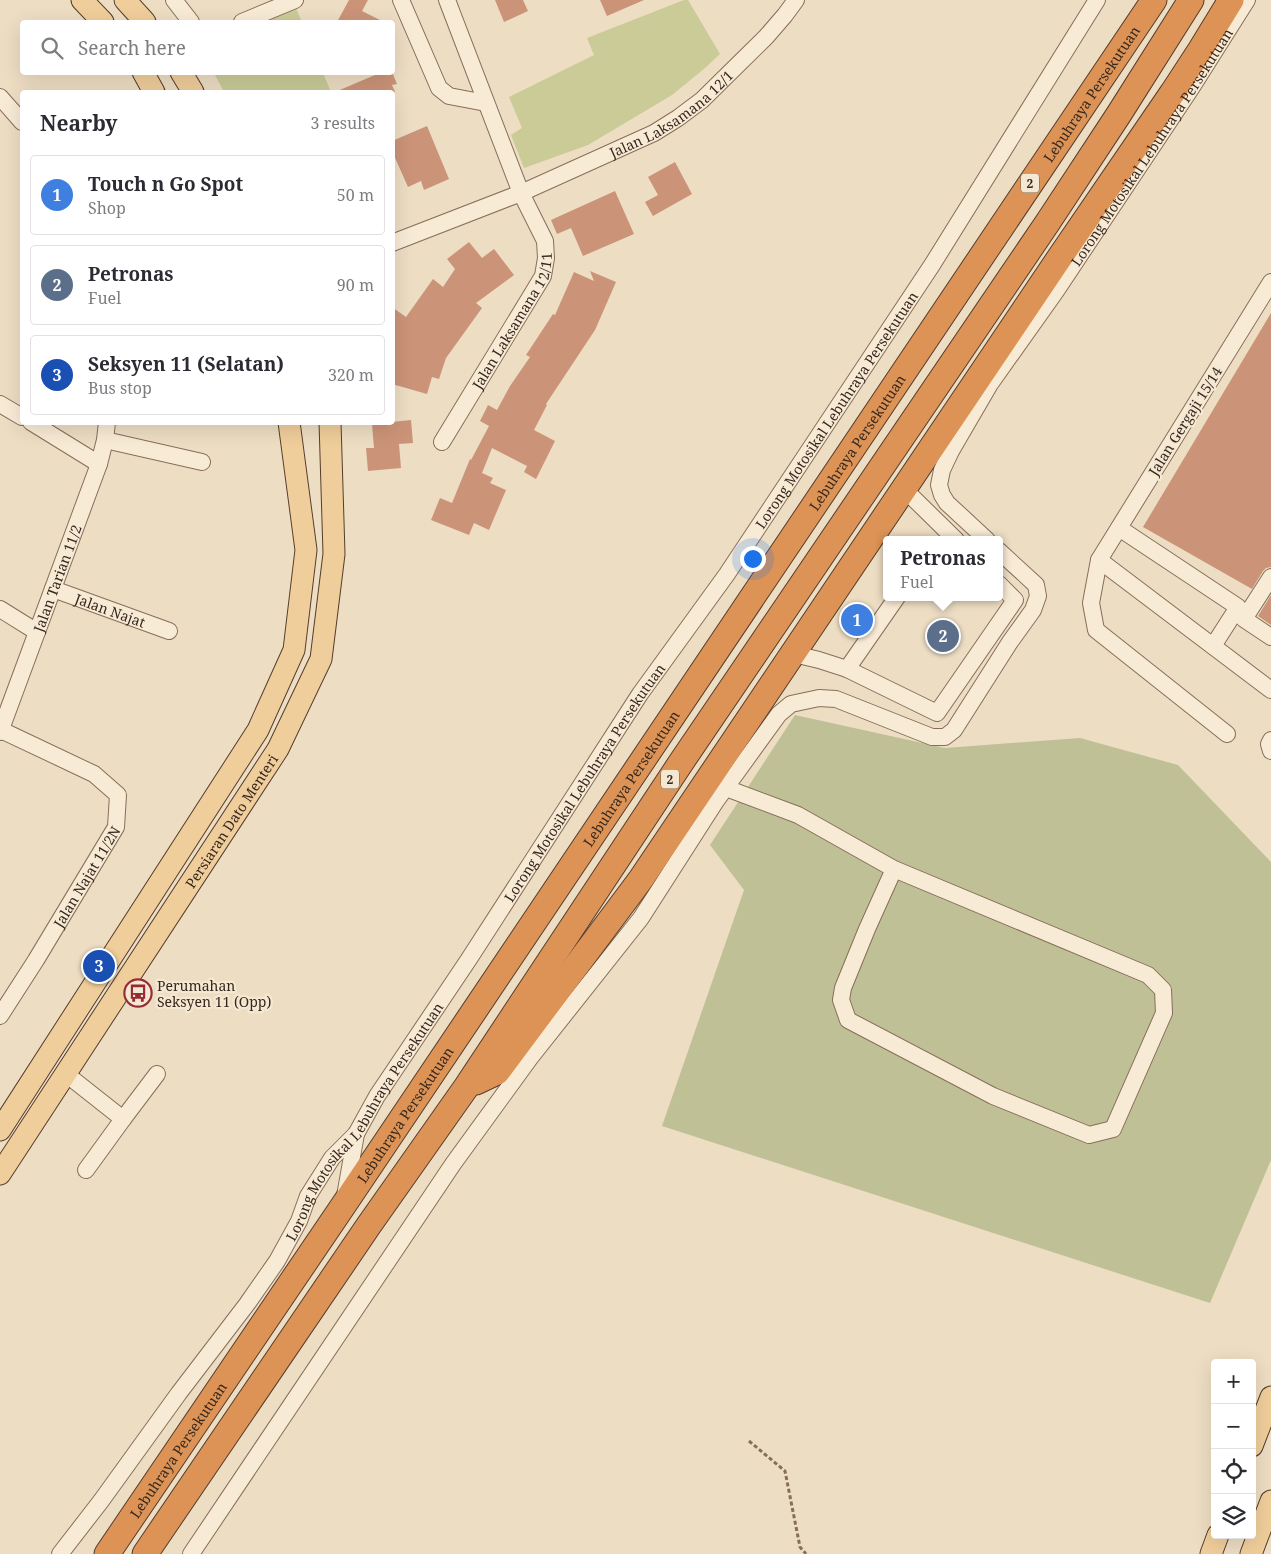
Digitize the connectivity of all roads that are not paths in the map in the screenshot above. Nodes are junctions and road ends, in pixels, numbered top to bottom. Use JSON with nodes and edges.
{"nodes":[{"id":1,"x":82,"y":0,"type":"edge"},
{"id":2,"x":125,"y":0,"type":"edge"},
{"id":3,"x":174,"y":0,"type":"edge"},
{"id":4,"x":295,"y":0,"type":"edge"},
{"id":5,"x":401,"y":0,"type":"edge"},
{"id":6,"x":447,"y":0,"type":"edge"},
{"id":7,"x":796,"y":0,"type":"edge"},
{"id":8,"x":1097,"y":0,"type":"edge"},
{"id":9,"x":1154,"y":0,"type":"edge"},
{"id":10,"x":1191,"y":0,"type":"edge"},
{"id":11,"x":1221,"y":0,"type":"edge"},
{"id":12,"x":1231,"y":0,"type":"edge"},
{"id":13,"x":1247,"y":0,"type":"edge"},
{"id":14,"x":101,"y":20,"type":"edge"},
{"id":15,"x":143,"y":20,"type":"edge"},
{"id":16,"x":189,"y":20,"type":"edge"},
{"id":17,"x":247,"y":20,"type":"edge"},
{"id":18,"x":1201,"y":49,"type":"junction"},
{"id":19,"x":145,"y":75,"type":"edge"},
{"id":20,"x":182,"y":75,"type":"edge"},
{"id":21,"x":153,"y":90,"type":"edge"},
{"id":22,"x":192,"y":90,"type":"edge"},
{"id":23,"x":0,"y":97,"type":"edge"},
{"id":24,"x":486,"y":102,"type":"junction"},
{"id":25,"x":20,"y":120,"type":"edge"},
{"id":26,"x":521,"y":193,"type":"junction"},
{"id":27,"x":395,"y":242,"type":"edge"},
{"id":28,"x":1271,"y":282,"type":"edge"},
{"id":29,"x":0,"y":404,"type":"edge"},
{"id":30,"x":20,"y":416,"type":"edge"},
{"id":31,"x":36,"y":425,"type":"edge"},
{"id":32,"x":107,"y":425,"type":"edge"},
{"id":33,"x":288,"y":425,"type":"edge"},
{"id":34,"x":330,"y":425,"type":"edge"},
{"id":35,"x":105,"y":440,"type":"junction"},
{"id":36,"x":442,"y":442,"type":"dead end"},
{"id":37,"x":202,"y":462,"type":"dead end"},
{"id":38,"x":99,"y":464,"type":"junction"},
{"id":39,"x":904,"y":489,"type":"junction"},
{"id":40,"x":1119,"y":528,"type":"junction"},
{"id":41,"x":946,"y":536,"type":"edge"},
{"id":42,"x":983,"y":536,"type":"edge"},
{"id":43,"x":1003,"y":555,"type":"edge"},
{"id":44,"x":1099,"y":560,"type":"junction"},
{"id":45,"x":1271,"y":577,"type":"edge"},
{"id":46,"x":1003,"y":588,"type":"edge"},
{"id":47,"x":53,"y":589,"type":"junction"},
{"id":48,"x":895,"y":601,"type":"edge"},
{"id":49,"x":0,"y":609,"type":"edge"},
{"id":50,"x":169,"y":631,"type":"dead end"},
{"id":51,"x":37,"y":632,"type":"junction"},
{"id":52,"x":993,"y":632,"type":"junction"},
{"id":53,"x":1271,"y":638,"type":"edge"},
{"id":54,"x":1010,"y":642,"type":"junction"},
{"id":55,"x":1212,"y":646,"type":"junction"},
{"id":56,"x":794,"y":654,"type":"junction"},
{"id":57,"x":847,"y":669,"type":"junction"},
{"id":58,"x":1271,"y":690,"type":"edge"},
{"id":59,"x":0,"y":731,"type":"edge"},
{"id":60,"x":1227,"y":734,"type":"dead end"},
{"id":61,"x":1271,"y":740,"type":"edge"},
{"id":62,"x":1271,"y":752,"type":"edge"},
{"id":63,"x":718,"y":782,"type":"junction"},
{"id":64,"x":894,"y":869,"type":"junction"},
{"id":65,"x":0,"y":1016,"type":"edge"},
{"id":66,"x":66,"y":1074,"type":"junction"},
{"id":67,"x":156,"y":1074,"type":"dead end"},
{"id":68,"x":467,"y":1086,"type":"junction"},
{"id":69,"x":123,"y":1118,"type":"junction"},
{"id":70,"x":0,"y":1130,"type":"edge"},
{"id":71,"x":356,"y":1134,"type":"junction"},
{"id":72,"x":86,"y":1170,"type":"dead end"},
{"id":73,"x":0,"y":1174,"type":"edge"},
{"id":74,"x":343,"y":1206,"type":"junction"},
{"id":75,"x":1271,"y":1397,"type":"edge"},
{"id":76,"x":1256,"y":1436,"type":"edge"},
{"id":77,"x":1271,"y":1501,"type":"edge"},
{"id":78,"x":1217,"y":1539,"type":"edge"},
{"id":79,"x":60,"y":1554,"type":"edge"},
{"id":80,"x":106,"y":1554,"type":"edge"},
{"id":81,"x":145,"y":1554,"type":"edge"},
{"id":82,"x":191,"y":1554,"type":"edge"},
{"id":83,"x":1211,"y":1554,"type":"edge"},
{"id":84,"x":1251,"y":1554,"type":"edge"}],
"edges":[{"from":1,"to":14,"type":"main road"},
{"from":2,"to":15,"type":"main road"},
{"from":3,"to":16,"type":"street"},
{"from":4,"to":17,"type":"street"},
{"from":5,"to":24,"type":"street"},
{"from":6,"to":24,"type":"street"},
{"from":7,"to":26,"type":"street","name":"Jalan Laksamana 12/1"},
{"from":8,"to":71,"type":"street","name":"Lorong Motosikal Lebuhraya Persekutuan"},
{"from":9,"to":74,"type":"highway","name":"Lebuhraya Persekutuan","number":"2"},
{"from":10,"to":68,"type":"highway","number":"2"},
{"from":11,"to":18,"type":"highway"},
{"from":12,"to":18,"type":"highway"},
{"from":13,"to":42,"type":"street","name":"Lorong Motosikal Lebuhraya Persekutuan"},
{"from":18,"to":39,"type":"highway"},
{"from":19,"to":21,"type":"main road"},
{"from":20,"to":22,"type":"main road"},
{"from":23,"to":25,"type":"street"},
{"from":24,"to":26,"type":"street"},
{"from":26,"to":27,"type":"street","name":"Jalan Laksamana 12/1"},
{"from":26,"to":36,"type":"street","name":"Jalan Laksamana 12/11"},
{"from":28,"to":40,"type":"street","name":"Jalan Gergaji 15/14"},
{"from":29,"to":30,"type":"street"},
{"from":31,"to":38,"type":"street"},
{"from":32,"to":35,"type":"street","name":"Jalan Tarian 11/2"},
{"from":33,"to":70,"type":"main road","name":"Persiaran Dato Menteri"},
{"from":34,"to":66,"type":"main road","name":"Persiaran Dato Menteri"},
{"from":35,"to":37,"type":"street"},
{"from":35,"to":38,"type":"street","name":"Jalan Tarian 11/2"},
{"from":38,"to":47,"type":"street","name":"Jalan Tarian 11/2"},
{"from":39,"to":41,"type":"street"},
{"from":39,"to":56,"type":"highway"},
{"from":40,"to":44,"type":"street","name":"Jalan Gergaji 15/14"},
{"from":40,"to":55,"type":"street"},
{"from":43,"to":54,"type":"street"},
{"from":44,"to":55,"type":"street"},
{"from":44,"to":60,"type":"street","name":"Jalan Gergaji 15/14"},
{"from":45,"to":53,"type":"street"},
{"from":46,"to":52,"type":"street"},
{"from":47,"to":50,"type":"street","name":"Jalan Najat"},
{"from":47,"to":51,"type":"street","name":"Jalan Tarian 11/2"},
{"from":48,"to":57,"type":"street"},
{"from":49,"to":51,"type":"street"},
{"from":51,"to":59,"type":"street","name":"Jalan Tarian 11/2"},
{"from":52,"to":54,"type":"street"},
{"from":52,"to":57,"type":"street"},
{"from":54,"to":63,"type":"street"},
{"from":55,"to":58,"type":"street"},
{"from":56,"to":57,"type":"street"},
{"from":56,"to":63,"type":"highway"},
{"from":59,"to":65,"type":"street","name":"Jalan Najat 11/2N"},
{"from":61,"to":62,"type":"street"},
{"from":63,"to":64,"type":"street"},
{"from":63,"to":68,"type":"highway"},
{"from":63,"to":82,"type":"street"},
{"from":64,"to":64,"type":"street"},
{"from":66,"to":69,"type":"street"},
{"from":66,"to":73,"type":"main road","name":"Persiaran Dato Menteri"},
{"from":67,"to":69,"type":"street"},
{"from":68,"to":81,"type":"highway","number":"2"},
{"from":69,"to":72,"type":"street"},
{"from":71,"to":74,"type":"street"},
{"from":71,"to":79,"type":"street","name":"Lorong Motosikal Lebuhraya Persekutuan"},
{"from":74,"to":80,"type":"highway","name":"Lebuhraya Persekutuan","number":"2"},
{"from":75,"to":76,"type":"main road"},
{"from":77,"to":84,"type":"main road"},
{"from":78,"to":83,"type":"main road"}]}
